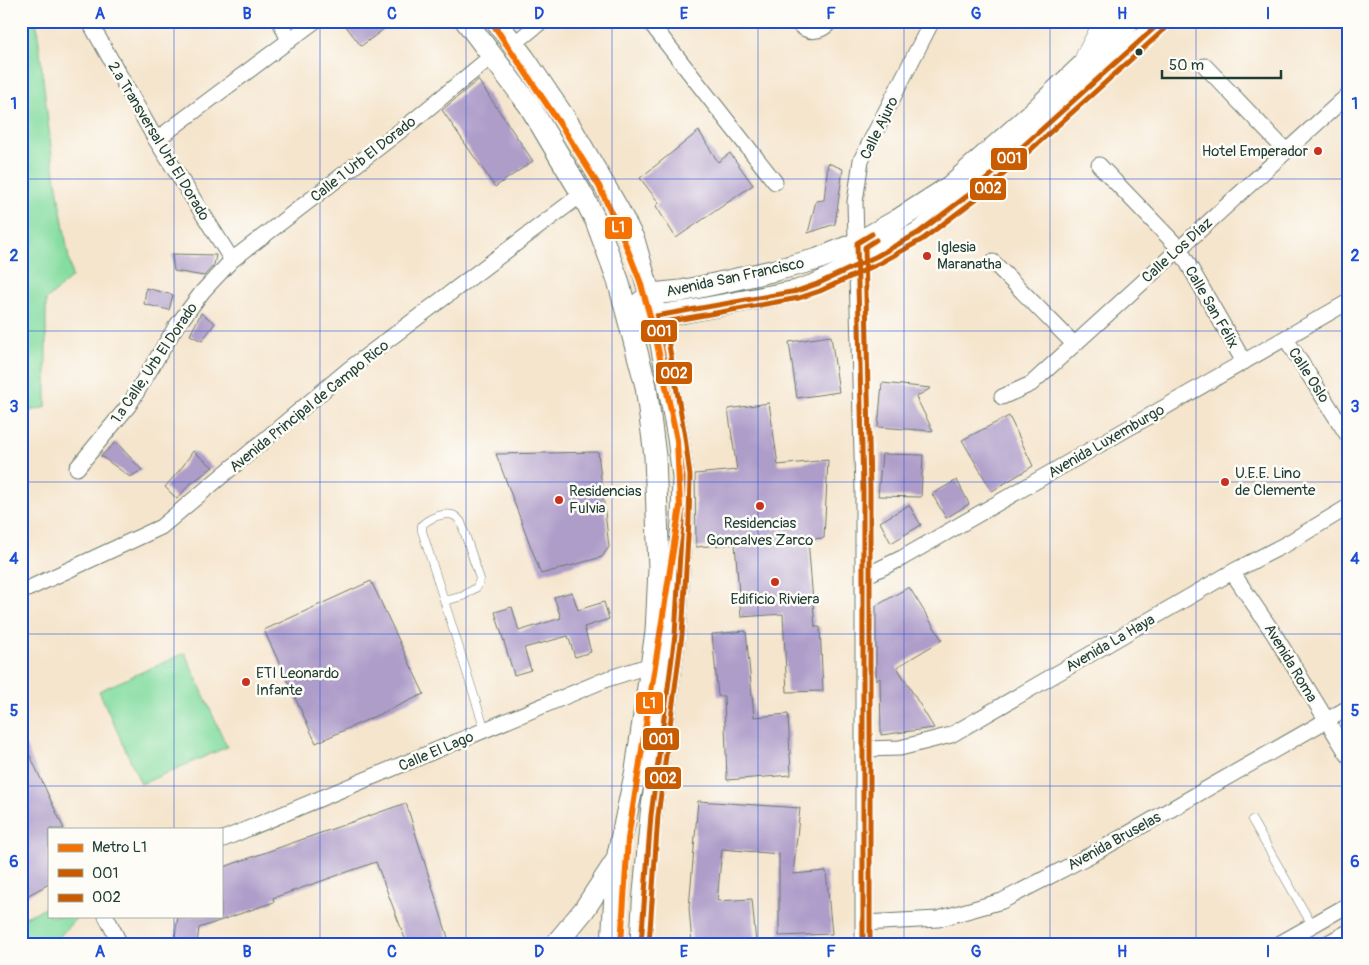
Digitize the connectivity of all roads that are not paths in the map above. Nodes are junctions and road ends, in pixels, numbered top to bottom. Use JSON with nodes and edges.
{"nodes":[{"id":1,"x":89,"y":21,"type":"edge"},
{"id":2,"x":280,"y":21,"type":"edge"},
{"id":3,"x":315,"y":21,"type":"edge"},
{"id":4,"x":466,"y":21,"type":"edge"},
{"id":5,"x":496,"y":21,"type":"edge"},
{"id":6,"x":542,"y":21,"type":"edge"},
{"id":7,"x":649,"y":21,"type":"edge"},
{"id":8,"x":831,"y":21,"type":"edge"},
{"id":9,"x":932,"y":21,"type":"edge"},
{"id":10,"x":1109,"y":21,"type":"edge"},
{"id":11,"x":1129,"y":21,"type":"edge"},
{"id":12,"x":1162,"y":21,"type":"edge"},
{"id":13,"x":799,"y":25,"type":"edge"},
{"id":14,"x":289,"y":41,"type":"junction"},
{"id":15,"x":514,"y":44,"type":"junction"},
{"id":16,"x":493,"y":55,"type":"junction"},
{"id":17,"x":1089,"y":59,"type":"junction"},
{"id":18,"x":1205,"y":66,"type":"dead end"},
{"id":19,"x":1348,"y":95,"type":"edge"},
{"id":20,"x":156,"y":140,"type":"junction"},
{"id":21,"x":1286,"y":151,"type":"junction"},
{"id":22,"x":1099,"y":165,"type":"dead end"},
{"id":23,"x":775,"y":182,"type":"dead end"},
{"id":24,"x":582,"y":194,"type":"junction"},
{"id":25,"x":857,"y":243,"type":"junction"},
{"id":26,"x":1179,"y":248,"type":"junction"},
{"id":27,"x":232,"y":260,"type":"junction"},
{"id":28,"x":993,"y":262,"type":"dead end"},
{"id":29,"x":858,"y":264,"type":"junction"},
{"id":30,"x":651,"y":294,"type":"junction"},
{"id":31,"x":1348,"y":302,"type":"edge"},
{"id":32,"x":626,"y":314,"type":"junction"},
{"id":33,"x":656,"y":316,"type":"junction"},
{"id":34,"x":1286,"y":339,"type":"junction"},
{"id":35,"x":1074,"y":344,"type":"junction"},
{"id":36,"x":1244,"y":362,"type":"junction"},
{"id":37,"x":1002,"y":397,"type":"dead end"},
{"id":38,"x":1348,"y":436,"type":"edge"},
{"id":39,"x":77,"y":468,"type":"dead end"},
{"id":40,"x":1348,"y":507,"type":"edge"},
{"id":41,"x":1232,"y":572,"type":"junction"},
{"id":42,"x":863,"y":577,"type":"junction"},
{"id":43,"x":21,"y":592,"type":"edge"},
{"id":44,"x":445,"y":601,"type":"junction"},
{"id":45,"x":651,"y":665,"type":"junction"},
{"id":46,"x":1348,"y":708,"type":"edge"},
{"id":47,"x":1326,"y":721,"type":"junction"},
{"id":48,"x":485,"y":730,"type":"junction"},
{"id":49,"x":863,"y":750,"type":"junction"},
{"id":50,"x":1348,"y":755,"type":"edge"},
{"id":51,"x":1252,"y":820,"type":"dead end"},
{"id":52,"x":222,"y":840,"type":"edge"},
{"id":53,"x":617,"y":859,"type":"junction"},
{"id":54,"x":1348,"y":905,"type":"edge"},
{"id":55,"x":107,"y":918,"type":"edge"},
{"id":56,"x":864,"y":922,"type":"junction"},
{"id":57,"x":1312,"y":925,"type":"junction"},
{"id":58,"x":1348,"y":932,"type":"edge"},
{"id":59,"x":120,"y":944,"type":"edge"},
{"id":60,"x":556,"y":944,"type":"edge"},
{"id":61,"x":612,"y":944,"type":"edge"},
{"id":62,"x":641,"y":944,"type":"edge"},
{"id":63,"x":863,"y":944,"type":"edge"},
{"id":64,"x":1279,"y":944,"type":"edge"},
{"id":65,"x":1326,"y":944,"type":"edge"}],
"edges":[{"from":1,"to":20,"type":"street","name":"2.ª Transversal Urb El Dorado"},
{"from":2,"to":14,"type":"street"},
{"from":3,"to":14,"type":"street"},
{"from":4,"to":16,"type":"main road"},
{"from":5,"to":15,"type":"main road"},
{"from":6,"to":15,"type":"street"},
{"from":7,"to":23,"type":"street"},
{"from":8,"to":13,"type":"street"},
{"from":9,"to":25,"type":"street","name":"Calle Ajuro"},
{"from":10,"to":17,"type":"highway"},
{"from":11,"to":17,"type":"main road","name":"Avenida San Francisco"},
{"from":12,"to":29,"type":"main road","name":"Avenida San Francisco"},
{"from":14,"to":20,"type":"street"},
{"from":15,"to":30,"type":"main road"},
{"from":16,"to":24,"type":"main road"},
{"from":16,"to":27,"type":"street","name":"Calle 1 Urb El Dorado"},
{"from":17,"to":25,"type":"main road","name":"Avenida San Francisco"},
{"from":18,"to":21,"type":"street"},
{"from":19,"to":21,"type":"street","name":"Calle Los Díaz"},
{"from":20,"to":27,"type":"street","name":"2.ª Transversal Urb El Dorado"},
{"from":21,"to":26,"type":"street","name":"Calle Los Díaz"},
{"from":22,"to":26,"type":"street","name":"Calle San Félix"},
{"from":24,"to":32,"type":"main road"},
{"from":24,"to":43,"type":"street","name":"Avenida Principal de Campo Rico"},
{"from":25,"to":29,"type":"street","name":"Calle Ajuro"},
{"from":25,"to":30,"type":"main road","name":"Avenida San Francisco"},
{"from":26,"to":35,"type":"street","name":"Calle Los Díaz"},
{"from":26,"to":36,"type":"street","name":"Calle San Félix"},
{"from":27,"to":39,"type":"street","name":"1.ª Calle, Urb El Dorado"},
{"from":28,"to":35,"type":"street"},
{"from":29,"to":33,"type":"main road","name":"Avenida San Francisco"},
{"from":29,"to":42,"type":"street","name":"Calle Ajuro"},
{"from":30,"to":32,"type":"main road","name":"Avenida San Francisco"},
{"from":30,"to":33,"type":"main road"},
{"from":31,"to":34,"type":"street","name":"Avenida Luxemburgo"},
{"from":32,"to":33,"type":"main road","name":"Avenida San Francisco"},
{"from":32,"to":45,"type":"main road"},
{"from":33,"to":62,"type":"main road"},
{"from":34,"to":36,"type":"street","name":"Avenida Luxemburgo"},
{"from":34,"to":38,"type":"street","name":"Calle Oslo"},
{"from":35,"to":37,"type":"street","name":"Calle Los Díaz"},
{"from":36,"to":42,"type":"street","name":"Avenida Luxemburgo"},
{"from":40,"to":41,"type":"street","name":"Avenida La Haya"},
{"from":41,"to":47,"type":"street","name":"Avenida Roma"},
{"from":41,"to":49,"type":"street","name":"Avenida La Haya"},
{"from":42,"to":49,"type":"street","name":"Calle Ajuro"},
{"from":44,"to":44,"type":"lane"},
{"from":44,"to":48,"type":"lane"},
{"from":45,"to":48,"type":"street","name":"Calle El Lago"},
{"from":45,"to":53,"type":"main road"},
{"from":46,"to":47,"type":"street","name":"Avenida Bruselas"},
{"from":47,"to":50,"type":"street","name":"Avenida Roma"},
{"from":47,"to":56,"type":"street","name":"Avenida Bruselas"},
{"from":48,"to":52,"type":"street","name":"Calle El Lago"},
{"from":49,"to":56,"type":"street","name":"Calle Ajuro"},
{"from":51,"to":57,"type":"lane"},
{"from":53,"to":60,"type":"main road"},
{"from":53,"to":61,"type":"main road"},
{"from":54,"to":57,"type":"street"},
{"from":55,"to":59,"type":"street"},
{"from":56,"to":63,"type":"street","name":"Calle Ajuro"},
{"from":57,"to":64,"type":"street"},
{"from":58,"to":65,"type":"street"}]}
